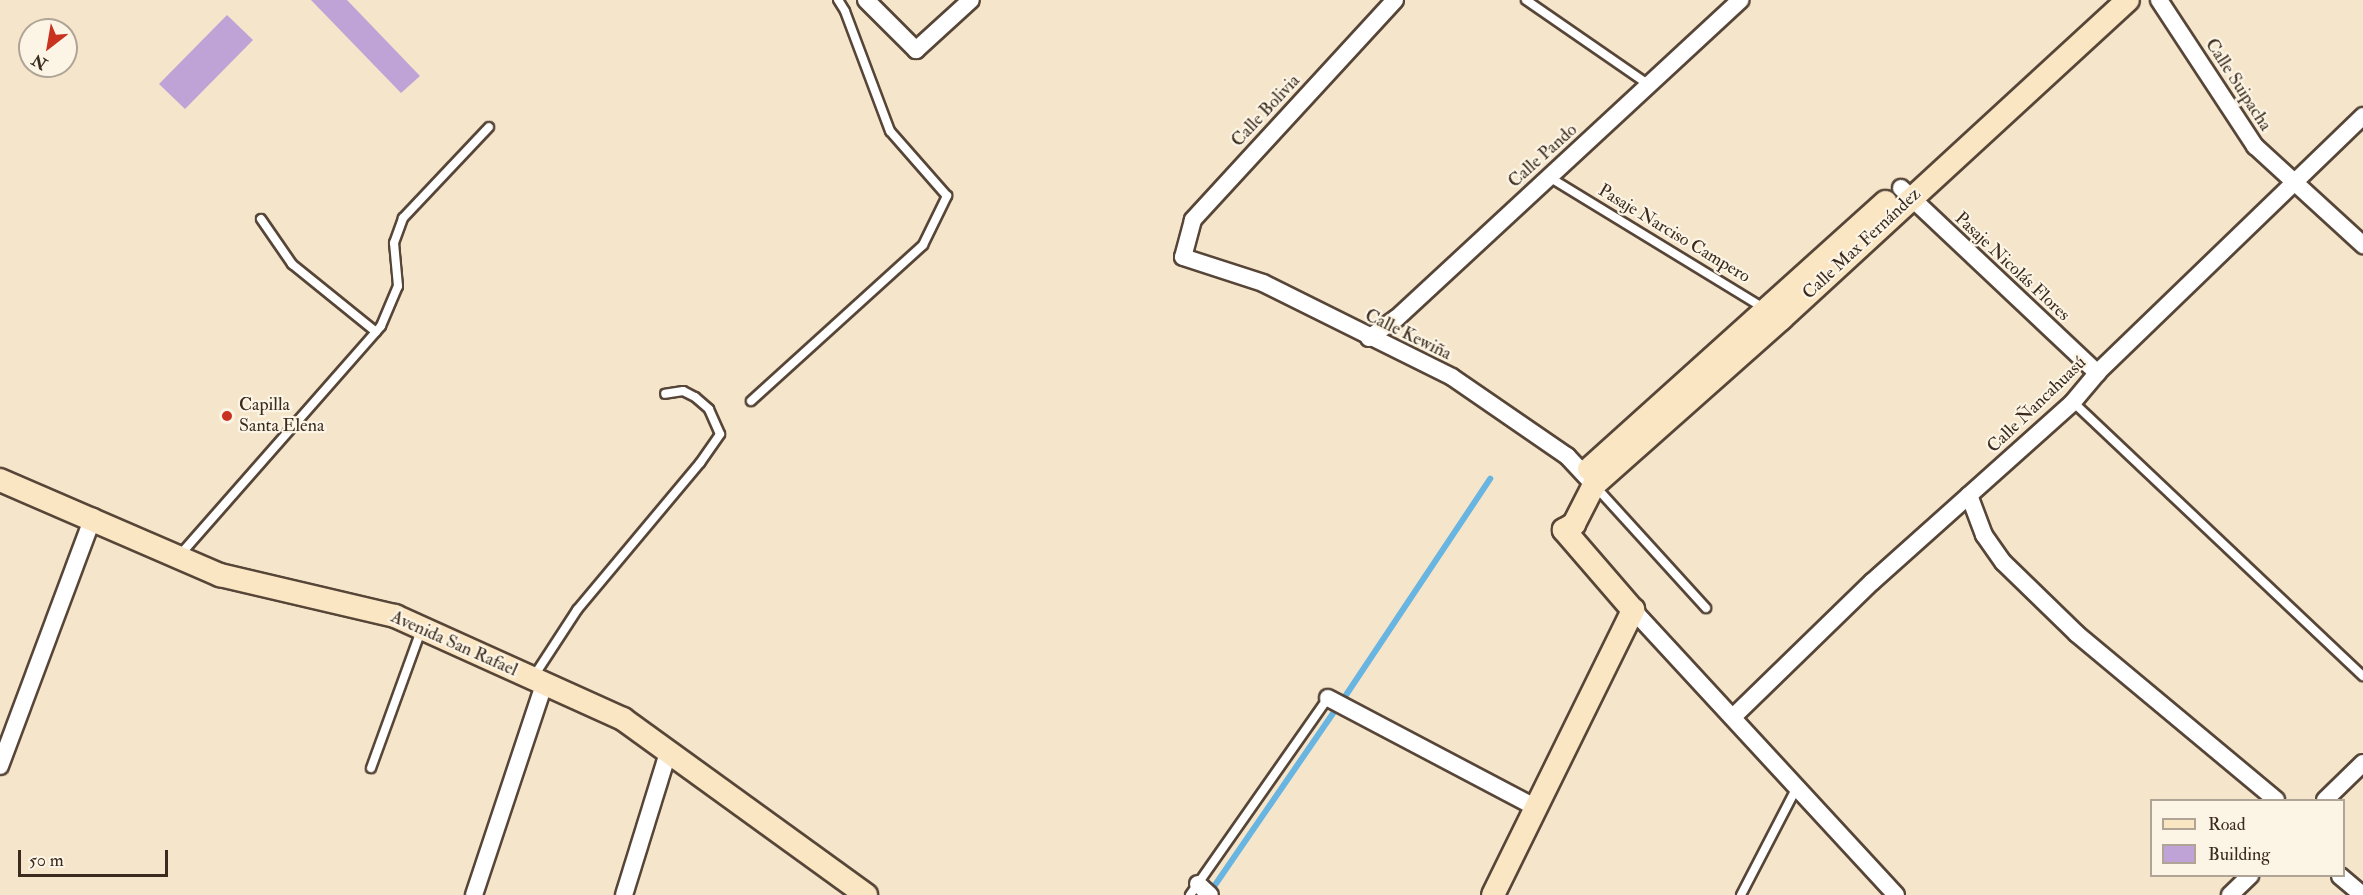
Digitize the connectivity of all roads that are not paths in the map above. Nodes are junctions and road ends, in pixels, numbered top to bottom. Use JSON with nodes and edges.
{"nodes":[{"id":1,"x":838,"y":0,"type":"edge"},
{"id":2,"x":866,"y":0,"type":"edge"},
{"id":3,"x":971,"y":0,"type":"edge"},
{"id":4,"x":1395,"y":0,"type":"edge"},
{"id":5,"x":1526,"y":0,"type":"edge"},
{"id":6,"x":1740,"y":0,"type":"edge"},
{"id":7,"x":2105,"y":0,"type":"edge"},
{"id":8,"x":2128,"y":0,"type":"edge"},
{"id":9,"x":2159,"y":0,"type":"edge"},
{"id":10,"x":1650,"y":86,"type":"junction"},
{"id":11,"x":2363,"y":116,"type":"edge"},
{"id":12,"x":489,"y":127,"type":"dead end"},
{"id":13,"x":1549,"y":177,"type":"junction"},
{"id":14,"x":2294,"y":182,"type":"junction"},
{"id":15,"x":1906,"y":194,"type":"junction"},
{"id":16,"x":261,"y":219,"type":"dead end"},
{"id":17,"x":2363,"y":245,"type":"edge"},
{"id":18,"x":1183,"y":257,"type":"joint"},
{"id":19,"x":1773,"y":314,"type":"junction"},
{"id":20,"x":376,"y":332,"type":"junction"},
{"id":21,"x":1369,"y":338,"type":"junction"},
{"id":22,"x":2097,"y":373,"type":"junction"},
{"id":23,"x":665,"y":394,"type":"dead end"},
{"id":24,"x":751,"y":401,"type":"dead end"},
{"id":25,"x":2073,"y":402,"type":"junction"},
{"id":26,"x":1589,"y":479,"type":"junction"},
{"id":27,"x":0,"y":480,"type":"edge"},
{"id":28,"x":1969,"y":495,"type":"junction"},
{"id":29,"x":93,"y":517,"type":"junction"},
{"id":30,"x":178,"y":556,"type":"junction"},
{"id":31,"x":1706,"y":608,"type":"dead end"},
{"id":32,"x":1633,"y":610,"type":"junction"},
{"id":33,"x":422,"y":628,"type":"junction"},
{"id":34,"x":2363,"y":676,"type":"edge"},
{"id":35,"x":538,"y":682,"type":"junction"},
{"id":36,"x":1329,"y":698,"type":"joint"},
{"id":37,"x":1733,"y":717,"type":"junction"},
{"id":38,"x":669,"y":750,"type":"junction"},
{"id":39,"x":2363,"y":763,"type":"edge"},
{"id":40,"x":0,"y":766,"type":"edge"},
{"id":41,"x":371,"y":768,"type":"dead end"},
{"id":42,"x":1796,"y":789,"type":"junction"},
{"id":43,"x":2274,"y":799,"type":"edge"},
{"id":44,"x":2327,"y":799,"type":"edge"},
{"id":45,"x":1537,"y":808,"type":"junction"},
{"id":46,"x":2249,"y":877,"type":"edge"},
{"id":47,"x":2341,"y":877,"type":"edge"},
{"id":48,"x":1200,"y":891,"type":"edge"},
{"id":49,"x":474,"y":895,"type":"edge"},
{"id":50,"x":624,"y":895,"type":"edge"},
{"id":51,"x":866,"y":895,"type":"edge"},
{"id":52,"x":1493,"y":895,"type":"edge"},
{"id":53,"x":1741,"y":895,"type":"edge"},
{"id":54,"x":1896,"y":895,"type":"edge"},
{"id":55,"x":2230,"y":895,"type":"edge"},
{"id":56,"x":2363,"y":895,"type":"edge"}],
"edges":[{"from":1,"to":24,"type":"lane"},
{"from":2,"to":3,"type":"street"},
{"from":4,"to":18,"type":"street","name":"Calle Bolivia"},
{"from":5,"to":10,"type":"lane"},
{"from":6,"to":10,"type":"street","name":"Calle Pando"},
{"from":7,"to":15,"type":"street","name":"Calle Max Fernández"},
{"from":8,"to":15,"type":"street","name":"Calle Max Fernández"},
{"from":9,"to":14,"type":"street","name":"Calle Suipacha"},
{"from":10,"to":13,"type":"street","name":"Calle Pando"},
{"from":11,"to":14,"type":"street","name":"Calle Ñancahuasú"},
{"from":12,"to":20,"type":"lane"},
{"from":13,"to":19,"type":"lane","name":"Pasaje Narciso Campero"},
{"from":13,"to":21,"type":"street","name":"Calle Pando"},
{"from":14,"to":17,"type":"street","name":"Calle Suipacha"},
{"from":14,"to":22,"type":"street","name":"Calle Ñancahuasú"},
{"from":15,"to":19,"type":"street","name":"Calle Max Fernández"},
{"from":15,"to":22,"type":"street","name":"Pasaje Nicolás Flores"},
{"from":16,"to":20,"type":"lane"},
{"from":18,"to":21,"type":"street","name":"Calle Kewiña"},
{"from":19,"to":26,"type":"street","name":"Calle Max Fernández"},
{"from":20,"to":30,"type":"lane"},
{"from":21,"to":26,"type":"street","name":"Calle Kewiña"},
{"from":22,"to":25,"type":"street","name":"Calle Ñancahuasú"},
{"from":23,"to":35,"type":"lane"},
{"from":25,"to":28,"type":"street","name":"Calle Ñancahuasú"},
{"from":25,"to":34,"type":"lane"},
{"from":26,"to":31,"type":"lane"},
{"from":26,"to":32,"type":"street"},
{"from":27,"to":29,"type":"street","name":"Avenida San Rafael"},
{"from":28,"to":37,"type":"street","name":"Calle Ñancahuasú"},
{"from":28,"to":43,"type":"street"},
{"from":29,"to":30,"type":"street","name":"Avenida San Rafael"},
{"from":29,"to":40,"type":"street"},
{"from":30,"to":33,"type":"street","name":"Avenida San Rafael"},
{"from":32,"to":37,"type":"street"},
{"from":32,"to":45,"type":"street"},
{"from":33,"to":35,"type":"street","name":"Avenida San Rafael"},
{"from":33,"to":41,"type":"lane"},
{"from":35,"to":38,"type":"street","name":"Avenida San Rafael"},
{"from":35,"to":49,"type":"street"},
{"from":36,"to":45,"type":"street"},
{"from":36,"to":48,"type":"lane"},
{"from":37,"to":42,"type":"street"},
{"from":38,"to":50,"type":"street"},
{"from":38,"to":51,"type":"street","name":"Avenida San Rafael"},
{"from":39,"to":44,"type":"street"},
{"from":42,"to":53,"type":"lane"},
{"from":42,"to":54,"type":"street"},
{"from":45,"to":52,"type":"street"},
{"from":46,"to":55,"type":"street"},
{"from":47,"to":56,"type":"street"}]}
